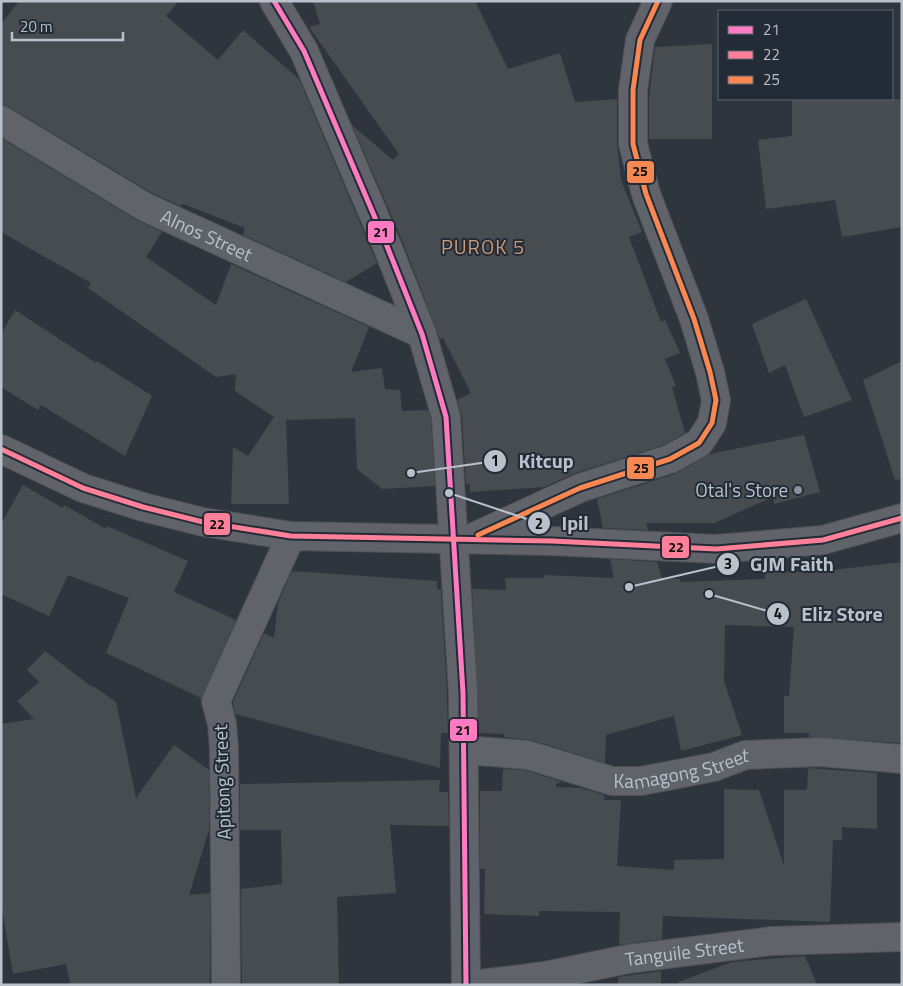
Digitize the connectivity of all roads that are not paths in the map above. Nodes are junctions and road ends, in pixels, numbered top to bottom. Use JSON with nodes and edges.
{"nodes":[{"id":1,"x":274,"y":1,"type":"edge"},
{"id":2,"x":658,"y":1,"type":"edge"},
{"id":3,"x":1,"y":120,"type":"edge"},
{"id":4,"x":422,"y":334,"type":"junction"},
{"id":5,"x":1,"y":449,"type":"edge"},
{"id":6,"x":902,"y":518,"type":"edge"},
{"id":7,"x":290,"y":536,"type":"junction"},
{"id":8,"x":462,"y":539,"type":"junction"},
{"id":9,"x":465,"y":750,"type":"junction"},
{"id":10,"x":902,"y":758,"type":"edge"},
{"id":11,"x":902,"y":937,"type":"edge"},
{"id":12,"x":226,"y":985,"type":"edge"},
{"id":13,"x":466,"y":985,"type":"edge"},
{"id":14,"x":470,"y":985,"type":"edge"}],
"edges":[{"from":1,"to":4,"type":"street"},
{"from":2,"to":8,"type":"street"},
{"from":3,"to":4,"type":"street","name":"Alnos Street"},
{"from":4,"to":8,"type":"street"},
{"from":5,"to":7,"type":"street"},
{"from":6,"to":8,"type":"street"},
{"from":7,"to":8,"type":"street"},
{"from":7,"to":12,"type":"street","name":"Apitong Street"},
{"from":8,"to":9,"type":"street"},
{"from":9,"to":10,"type":"street","name":"Kamagong Street"},
{"from":9,"to":13,"type":"street"},
{"from":11,"to":14,"type":"street","name":"Tanguile Street"}]}
